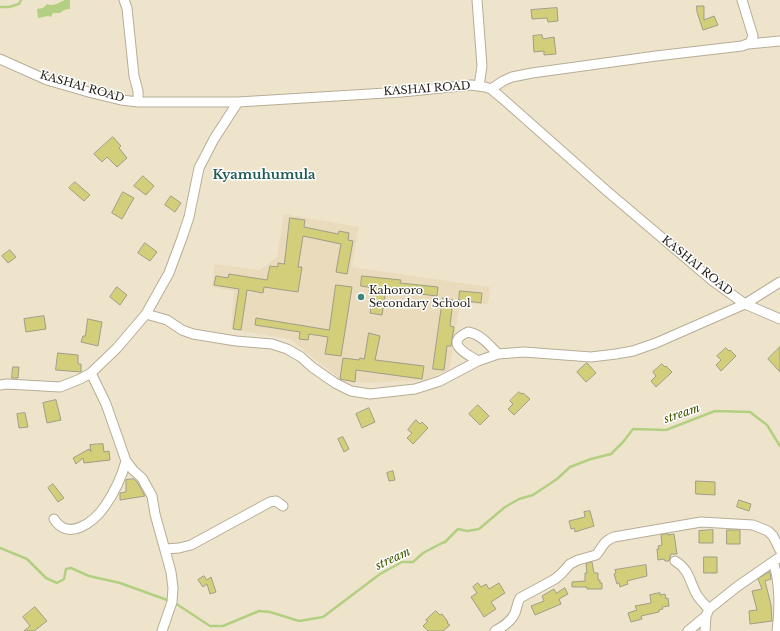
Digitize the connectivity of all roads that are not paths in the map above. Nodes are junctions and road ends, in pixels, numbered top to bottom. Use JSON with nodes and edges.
{"nodes":[{"id":1,"x":124,"y":0,"type":"edge"},
{"id":2,"x":477,"y":0,"type":"edge"},
{"id":3,"x":742,"y":0,"type":"edge"},
{"id":4,"x":780,"y":41,"type":"edge"},
{"id":5,"x":748,"y":44,"type":"junction"},
{"id":6,"x":0,"y":59,"type":"edge"},
{"id":7,"x":479,"y":86,"type":"junction"},
{"id":8,"x":491,"y":90,"type":"junction"},
{"id":9,"x":138,"y":102,"type":"junction"},
{"id":10,"x":238,"y":102,"type":"junction"},
{"id":11,"x":780,"y":282,"type":"edge"},
{"id":12,"x":745,"y":304,"type":"junction"},
{"id":13,"x":146,"y":314,"type":"junction"},
{"id":14,"x":780,"y":318,"type":"edge"},
{"id":15,"x":498,"y":354,"type":"junction"},
{"id":16,"x":478,"y":361,"type":"junction"},
{"id":17,"x":91,"y":373,"type":"junction"},
{"id":18,"x":0,"y":385,"type":"edge"},
{"id":19,"x":126,"y":461,"type":"junction"},
{"id":20,"x":282,"y":506,"type":"dead end"},
{"id":21,"x":54,"y":519,"type":"dead end"},
{"id":22,"x":166,"y":549,"type":"junction"},
{"id":23,"x":780,"y":550,"type":"edge"},
{"id":24,"x":777,"y":559,"type":"edge"},
{"id":25,"x":675,"y":561,"type":"dead end"},
{"id":26,"x":708,"y":612,"type":"junction"},
{"id":27,"x":162,"y":631,"type":"edge"},
{"id":28,"x":495,"y":631,"type":"edge"},
{"id":29,"x":688,"y":631,"type":"edge"},
{"id":30,"x":705,"y":631,"type":"edge"},
{"id":31,"x":777,"y":631,"type":"edge"}],
"edges":[{"from":1,"to":9,"type":"street"},
{"from":2,"to":7,"type":"street"},
{"from":3,"to":5,"type":"street"},
{"from":4,"to":5,"type":"street"},
{"from":5,"to":8,"type":"street"},
{"from":6,"to":9,"type":"street","name":"KASHAI ROAD"},
{"from":7,"to":8,"type":"street","name":"KASHAI ROAD"},
{"from":7,"to":10,"type":"street","name":"KASHAI ROAD"},
{"from":8,"to":12,"type":"street","name":"KASHAI ROAD"},
{"from":9,"to":10,"type":"street","name":"KASHAI ROAD"},
{"from":10,"to":13,"type":"street"},
{"from":11,"to":12,"type":"street"},
{"from":12,"to":14,"type":"street","name":"KASHAI ROAD"},
{"from":12,"to":15,"type":"street"},
{"from":13,"to":16,"type":"street"},
{"from":13,"to":17,"type":"street"},
{"from":15,"to":16,"type":"street"},
{"from":15,"to":16,"type":"street"},
{"from":17,"to":18,"type":"street"},
{"from":17,"to":19,"type":"street"},
{"from":19,"to":21,"type":"street"},
{"from":19,"to":22,"type":"street"},
{"from":20,"to":22,"type":"street"},
{"from":22,"to":27,"type":"street"},
{"from":23,"to":28,"type":"street"},
{"from":24,"to":26,"type":"street"},
{"from":24,"to":31,"type":"street"},
{"from":25,"to":26,"type":"street"},
{"from":26,"to":29,"type":"street"},
{"from":26,"to":30,"type":"street"}]}
